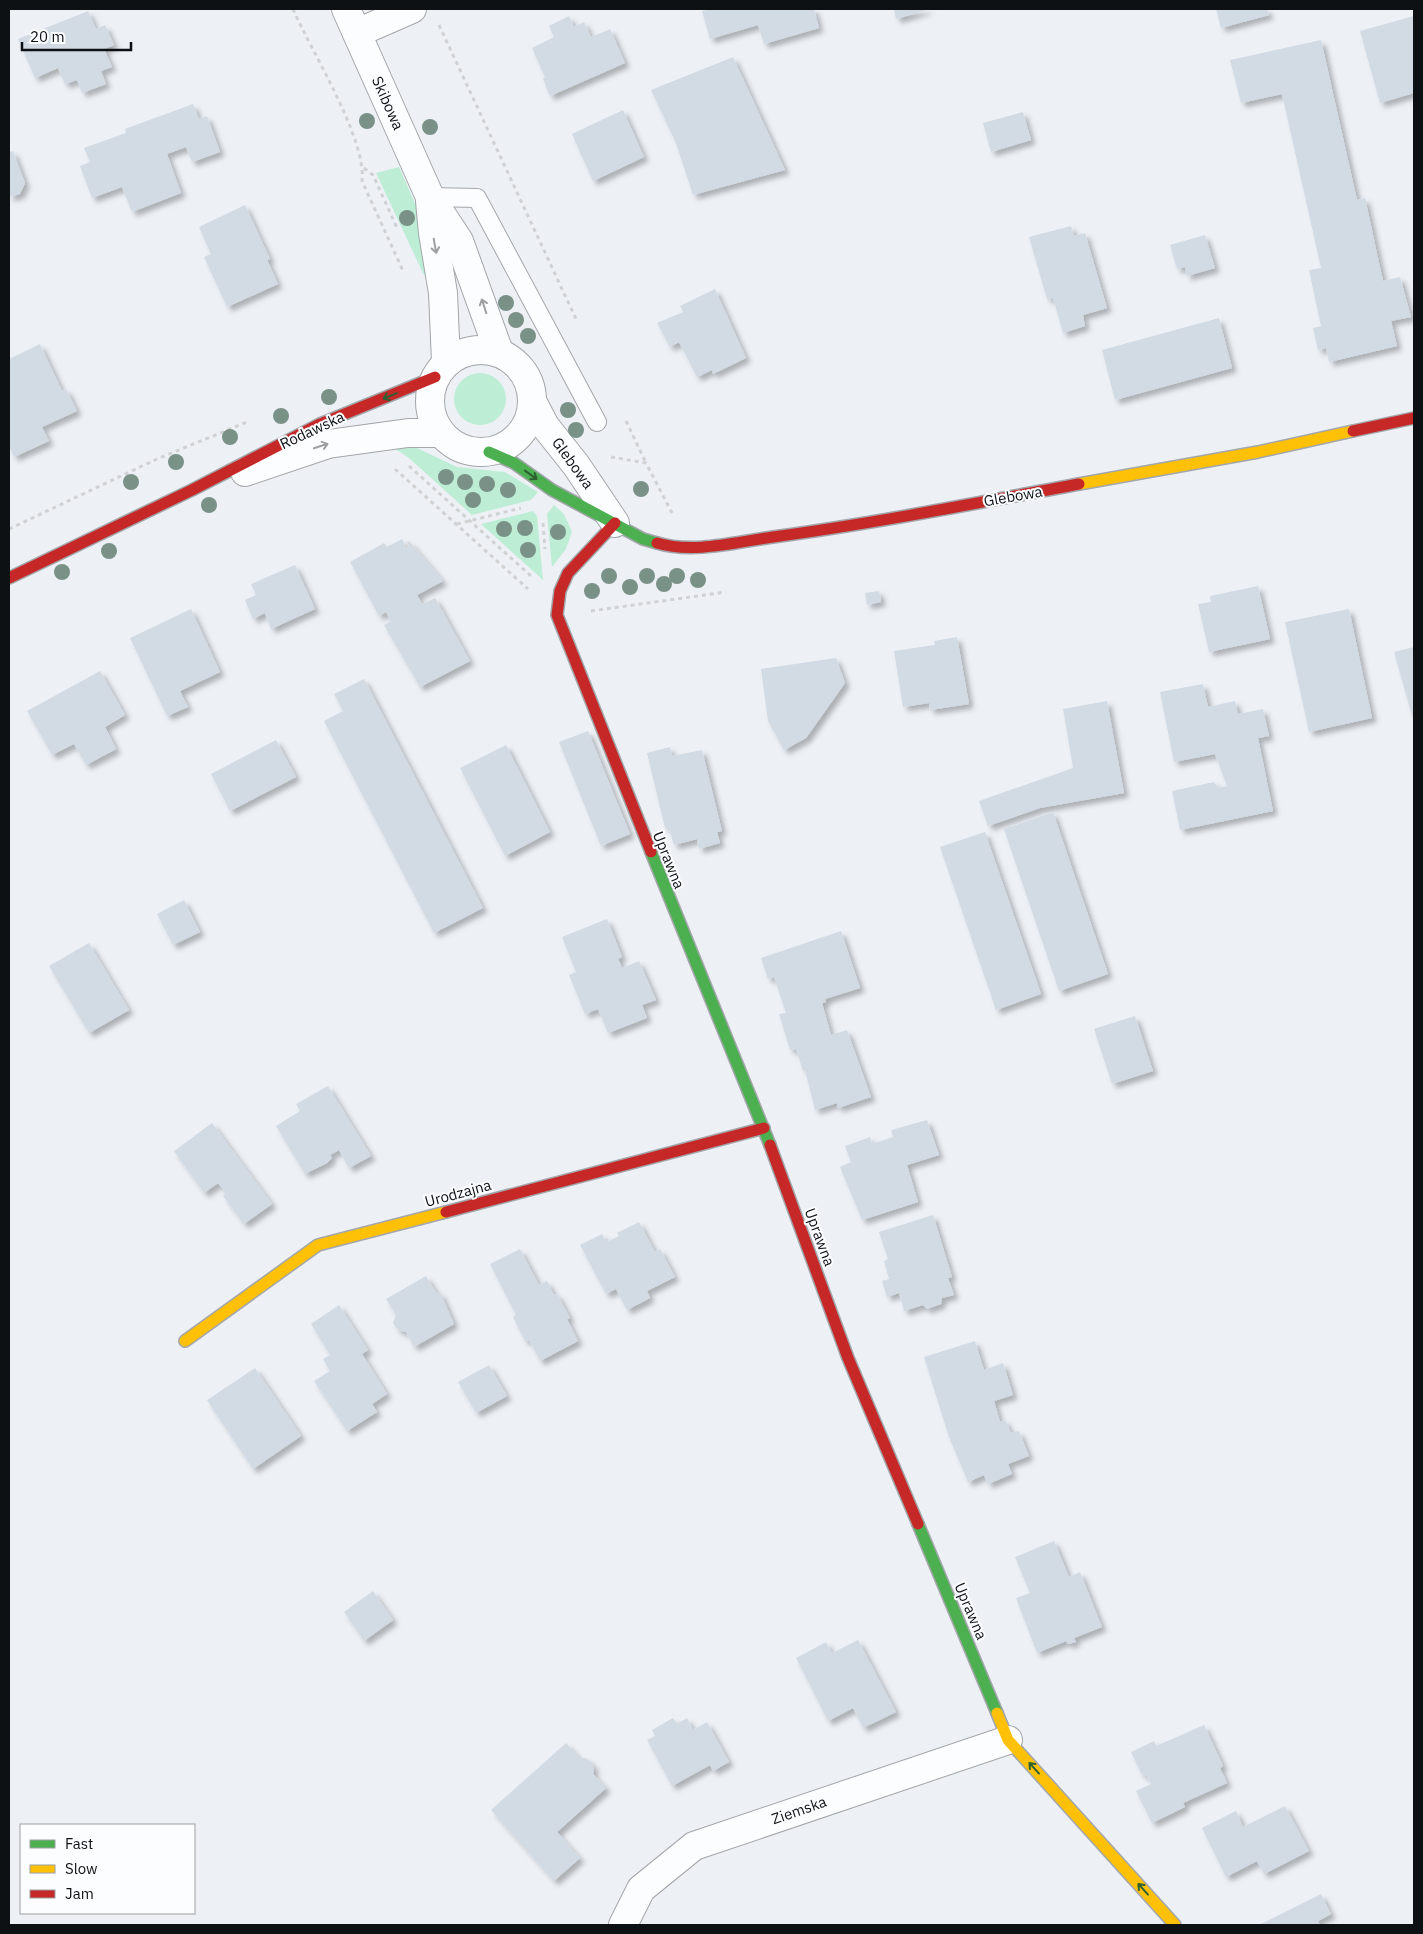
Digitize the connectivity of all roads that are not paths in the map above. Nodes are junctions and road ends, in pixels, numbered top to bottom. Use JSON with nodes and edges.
{"nodes":[{"id":1,"x":412,"y":9,"type":"edge"},
{"id":2,"x":352,"y":21,"type":"edge"},
{"id":3,"x":430,"y":197,"type":"junction"},
{"id":4,"x":499,"y":352,"type":"junction"},
{"id":5,"x":441,"y":370,"type":"junction"},
{"id":6,"x":533,"y":403,"type":"junction"},
{"id":7,"x":1414,"y":418,"type":"edge"},
{"id":8,"x":597,"y":422,"type":"dead end"},
{"id":9,"x":440,"y":433,"type":"junction"},
{"id":10,"x":489,"y":452,"type":"junction"},
{"id":11,"x":192,"y":490,"type":"junction"},
{"id":12,"x":615,"y":523,"type":"junction"},
{"id":13,"x":9,"y":578,"type":"edge"},
{"id":14,"x":764,"y":1128,"type":"junction"},
{"id":15,"x":185,"y":1342,"type":"dead end"},
{"id":16,"x":1008,"y":1740,"type":"junction"},
{"id":17,"x":623,"y":1925,"type":"edge"},
{"id":18,"x":1175,"y":1925,"type":"edge"}],
"edges":[{"from":1,"to":2,"type":"street"},
{"from":2,"to":3,"type":"street","name":"Skibowa"},
{"from":4,"to":3,"type":"street","name":"Skibowa","one_way":true},
{"from":3,"to":5,"type":"street","name":"Skibowa","one_way":true},
{"from":3,"to":8,"type":"lane"},
{"from":4,"to":5,"type":"street"},
{"from":4,"to":6,"type":"street"},
{"from":5,"to":9,"type":"street"},
{"from":5,"to":11,"type":"street","name":"Rodawska","one_way":true},
{"from":6,"to":10,"type":"street"},
{"from":6,"to":12,"type":"street","name":"Glebowa"},
{"from":7,"to":12,"type":"street","name":"Glebowa"},
{"from":9,"to":10,"type":"street"},
{"from":11,"to":9,"type":"street","name":"Rodawska","one_way":true},
{"from":10,"to":12,"type":"street","name":"Glebowa","one_way":true},
{"from":11,"to":13,"type":"street","name":"Rodawska"},
{"from":12,"to":14,"type":"street","name":"Uprawna"},
{"from":14,"to":15,"type":"street","name":"Urodzajna"},
{"from":14,"to":16,"type":"street","name":"Uprawna"},
{"from":16,"to":17,"type":"street","name":"Ziemska"},
{"from":18,"to":16,"type":"street","name":"Uprawna","one_way":true}]}
